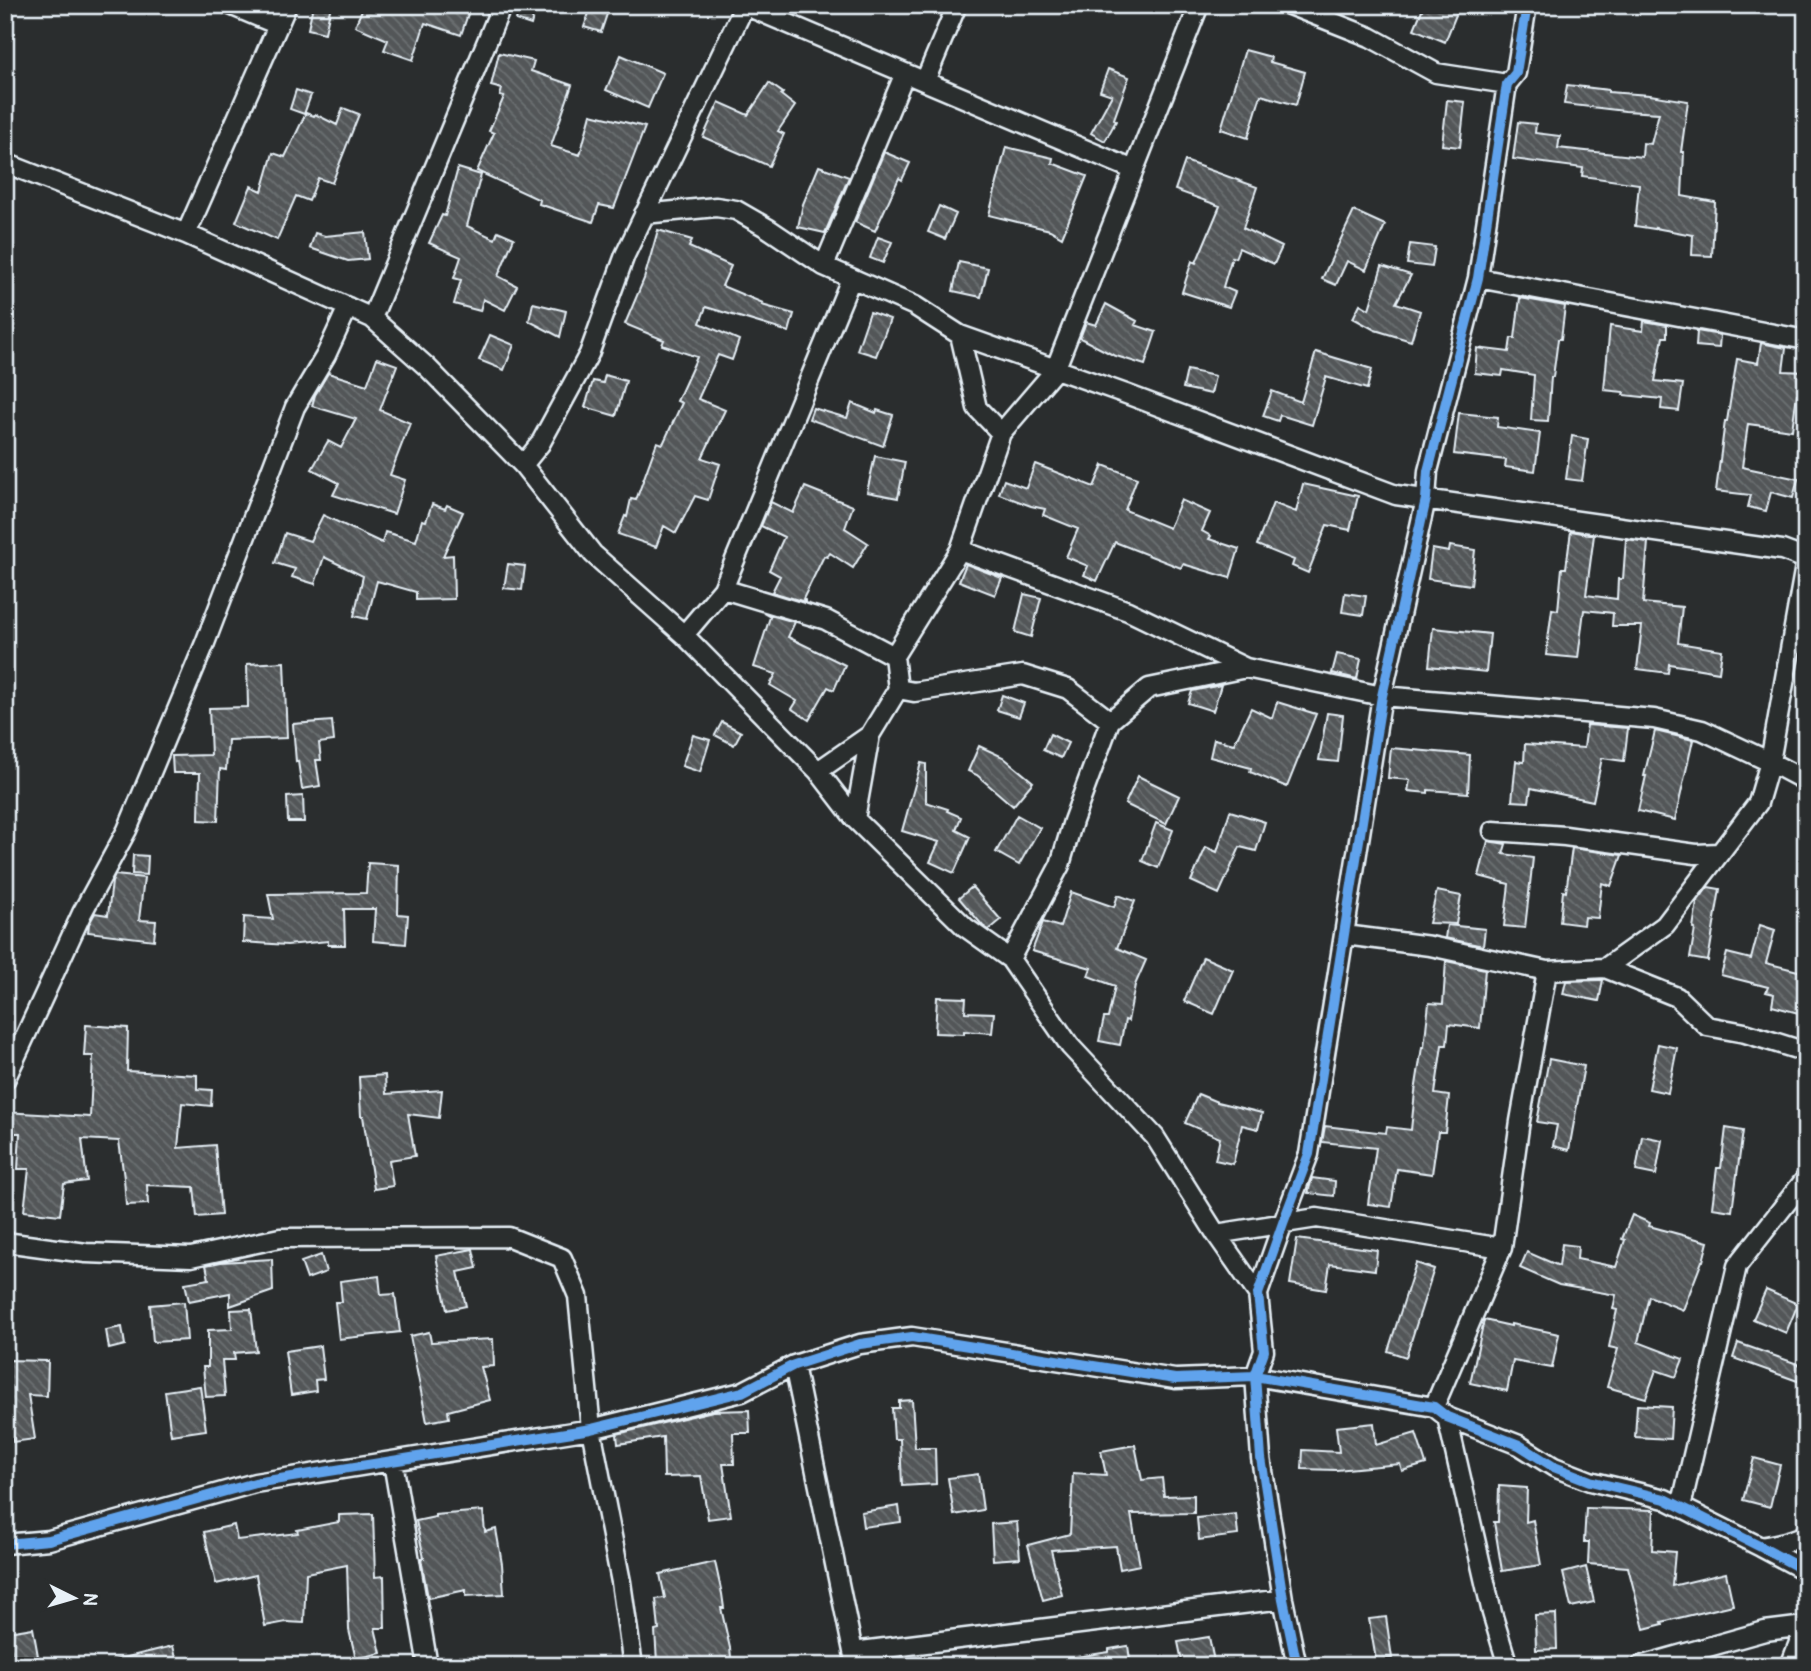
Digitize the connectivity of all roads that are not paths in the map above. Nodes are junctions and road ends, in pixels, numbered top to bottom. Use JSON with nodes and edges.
{"nodes":[{"id":1,"x":230,"y":5,"type":"edge"},
{"id":2,"x":287,"y":5,"type":"edge"},
{"id":3,"x":502,"y":5,"type":"edge"},
{"id":4,"x":745,"y":5,"type":"edge"},
{"id":5,"x":957,"y":5,"type":"edge"},
{"id":6,"x":1199,"y":5,"type":"edge"},
{"id":7,"x":1289,"y":5,"type":"edge"},
{"id":8,"x":1527,"y":5,"type":"edge"},
{"id":9,"x":278,"y":25,"type":"junction"},
{"id":10,"x":905,"y":73,"type":"junction"},
{"id":11,"x":925,"y":82,"type":"junction"},
{"id":12,"x":1507,"y":84,"type":"junction"},
{"id":13,"x":5,"y":163,"type":"edge"},
{"id":14,"x":1134,"y":170,"type":"junction"},
{"id":15,"x":644,"y":214,"type":"junction"},
{"id":16,"x":186,"y":234,"type":"junction"},
{"id":17,"x":824,"y":266,"type":"junction"},
{"id":18,"x":1478,"y":278,"type":"junction"},
{"id":19,"x":851,"y":279,"type":"junction"},
{"id":20,"x":348,"y":307,"type":"junction"},
{"id":21,"x":372,"y":318,"type":"junction"},
{"id":22,"x":960,"y":335,"type":"junction"},
{"id":23,"x":1806,"y":340,"type":"edge"},
{"id":24,"x":1055,"y":370,"type":"junction"},
{"id":25,"x":1001,"y":433,"type":"junction"},
{"id":26,"x":523,"y":465,"type":"junction"},
{"id":27,"x":1426,"y":499,"type":"junction"},
{"id":28,"x":960,"y":550,"type":"junction"},
{"id":29,"x":1806,"y":559,"type":"edge"},
{"id":30,"x":723,"y":589,"type":"junction"},
{"id":31,"x":684,"y":635,"type":"junction"},
{"id":32,"x":894,"y":656,"type":"junction"},
{"id":33,"x":1246,"y":668,"type":"junction"},
{"id":34,"x":898,"y":689,"type":"junction"},
{"id":35,"x":1382,"y":696,"type":"junction"},
{"id":36,"x":1110,"y":721,"type":"junction"},
{"id":37,"x":870,"y":734,"type":"junction"},
{"id":38,"x":1770,"y":762,"type":"junction"},
{"id":39,"x":818,"y":771,"type":"junction"},
{"id":40,"x":1806,"y":781,"type":"edge"},
{"id":41,"x":855,"y":819,"type":"junction"},
{"id":42,"x":1493,"y":831,"type":"dead end"},
{"id":43,"x":1719,"y":853,"type":"junction"},
{"id":44,"x":1345,"y":935,"type":"junction"},
{"id":45,"x":1010,"y":959,"type":"junction"},
{"id":46,"x":1605,"y":968,"type":"junction"},
{"id":47,"x":1547,"y":971,"type":"junction"},
{"id":48,"x":1806,"y":1052,"type":"edge"},
{"id":49,"x":5,"y":1080,"type":"edge"},
{"id":50,"x":1806,"y":1178,"type":"edge"},
{"id":51,"x":1283,"y":1223,"type":"junction"},
{"id":52,"x":1216,"y":1234,"type":"junction"},
{"id":53,"x":5,"y":1241,"type":"edge"},
{"id":54,"x":1502,"y":1248,"type":"junction"},
{"id":55,"x":1258,"y":1294,"type":"junction"},
{"id":56,"x":794,"y":1365,"type":"junction"},
{"id":57,"x":1255,"y":1376,"type":"junction"},
{"id":58,"x":1440,"y":1412,"type":"junction"},
{"id":59,"x":591,"y":1429,"type":"junction"},
{"id":60,"x":393,"y":1462,"type":"junction"},
{"id":61,"x":1681,"y":1507,"type":"junction"},
{"id":62,"x":1806,"y":1534,"type":"edge"},
{"id":63,"x":5,"y":1544,"type":"edge"},
{"id":64,"x":1761,"y":1547,"type":"junction"},
{"id":65,"x":1806,"y":1571,"type":"edge"},
{"id":66,"x":1283,"y":1599,"type":"junction"},
{"id":67,"x":1805,"y":1625,"type":"edge"},
{"id":68,"x":854,"y":1659,"type":"edge"},
{"id":69,"x":428,"y":1666,"type":"edge"},
{"id":70,"x":633,"y":1666,"type":"edge"},
{"id":71,"x":1297,"y":1666,"type":"edge"},
{"id":72,"x":1508,"y":1666,"type":"edge"},
{"id":73,"x":1640,"y":1666,"type":"edge"},
{"id":74,"x":1790,"y":1666,"type":"edge"}],
"edges":[{"from":1,"to":9,"type":"street"},
{"from":2,"to":9,"type":"street"},
{"from":3,"to":21,"type":"street"},
{"from":4,"to":10,"type":"street"},
{"from":4,"to":15,"type":"street"},
{"from":5,"to":11,"type":"street"},
{"from":6,"to":14,"type":"street"},
{"from":7,"to":12,"type":"street"},
{"from":8,"to":12,"type":"street"},
{"from":9,"to":16,"type":"street"},
{"from":10,"to":11,"type":"street"},
{"from":10,"to":17,"type":"street"},
{"from":11,"to":14,"type":"street"},
{"from":12,"to":18,"type":"street"},
{"from":13,"to":16,"type":"street"},
{"from":14,"to":24,"type":"street"},
{"from":15,"to":17,"type":"street"},
{"from":15,"to":26,"type":"street"},
{"from":16,"to":20,"type":"street"},
{"from":17,"to":19,"type":"street"},
{"from":18,"to":23,"type":"street"},
{"from":18,"to":27,"type":"street"},
{"from":19,"to":22,"type":"street"},
{"from":19,"to":30,"type":"street"},
{"from":20,"to":21,"type":"street"},
{"from":20,"to":49,"type":"street"},
{"from":21,"to":26,"type":"street"},
{"from":22,"to":24,"type":"street"},
{"from":22,"to":25,"type":"street"},
{"from":24,"to":25,"type":"street"},
{"from":24,"to":27,"type":"street"},
{"from":25,"to":28,"type":"street"},
{"from":26,"to":31,"type":"street"},
{"from":27,"to":29,"type":"street"},
{"from":27,"to":35,"type":"street"},
{"from":28,"to":32,"type":"street"},
{"from":28,"to":33,"type":"street"},
{"from":29,"to":38,"type":"street"},
{"from":30,"to":31,"type":"street"},
{"from":30,"to":32,"type":"street"},
{"from":31,"to":39,"type":"street"},
{"from":32,"to":34,"type":"street"},
{"from":33,"to":35,"type":"street"},
{"from":33,"to":36,"type":"street"},
{"from":34,"to":36,"type":"street"},
{"from":34,"to":37,"type":"street"},
{"from":35,"to":38,"type":"street"},
{"from":35,"to":44,"type":"street"},
{"from":36,"to":45,"type":"street"},
{"from":37,"to":39,"type":"street"},
{"from":37,"to":41,"type":"street"},
{"from":38,"to":40,"type":"street"},
{"from":38,"to":43,"type":"street"},
{"from":39,"to":41,"type":"street"},
{"from":41,"to":45,"type":"street"},
{"from":42,"to":43,"type":"street"},
{"from":43,"to":46,"type":"street"},
{"from":44,"to":47,"type":"street"},
{"from":44,"to":51,"type":"street"},
{"from":45,"to":52,"type":"street"},
{"from":46,"to":47,"type":"street"},
{"from":46,"to":48,"type":"street"},
{"from":47,"to":54,"type":"street"},
{"from":50,"to":61,"type":"street"},
{"from":51,"to":52,"type":"street"},
{"from":51,"to":54,"type":"street"},
{"from":51,"to":55,"type":"street"},
{"from":52,"to":55,"type":"street"},
{"from":53,"to":59,"type":"street"},
{"from":54,"to":58,"type":"street"},
{"from":55,"to":57,"type":"street"},
{"from":56,"to":57,"type":"street"},
{"from":56,"to":59,"type":"street"},
{"from":56,"to":68,"type":"street"},
{"from":57,"to":58,"type":"street"},
{"from":57,"to":66,"type":"street"},
{"from":58,"to":61,"type":"street"},
{"from":58,"to":72,"type":"street"},
{"from":59,"to":60,"type":"street"},
{"from":59,"to":70,"type":"street"},
{"from":60,"to":63,"type":"street"},
{"from":60,"to":69,"type":"street"},
{"from":61,"to":64,"type":"street"},
{"from":62,"to":64,"type":"street"},
{"from":64,"to":65,"type":"street"},
{"from":66,"to":68,"type":"street"},
{"from":66,"to":71,"type":"street"},
{"from":67,"to":73,"type":"street"},
{"from":67,"to":74,"type":"street"}]}
